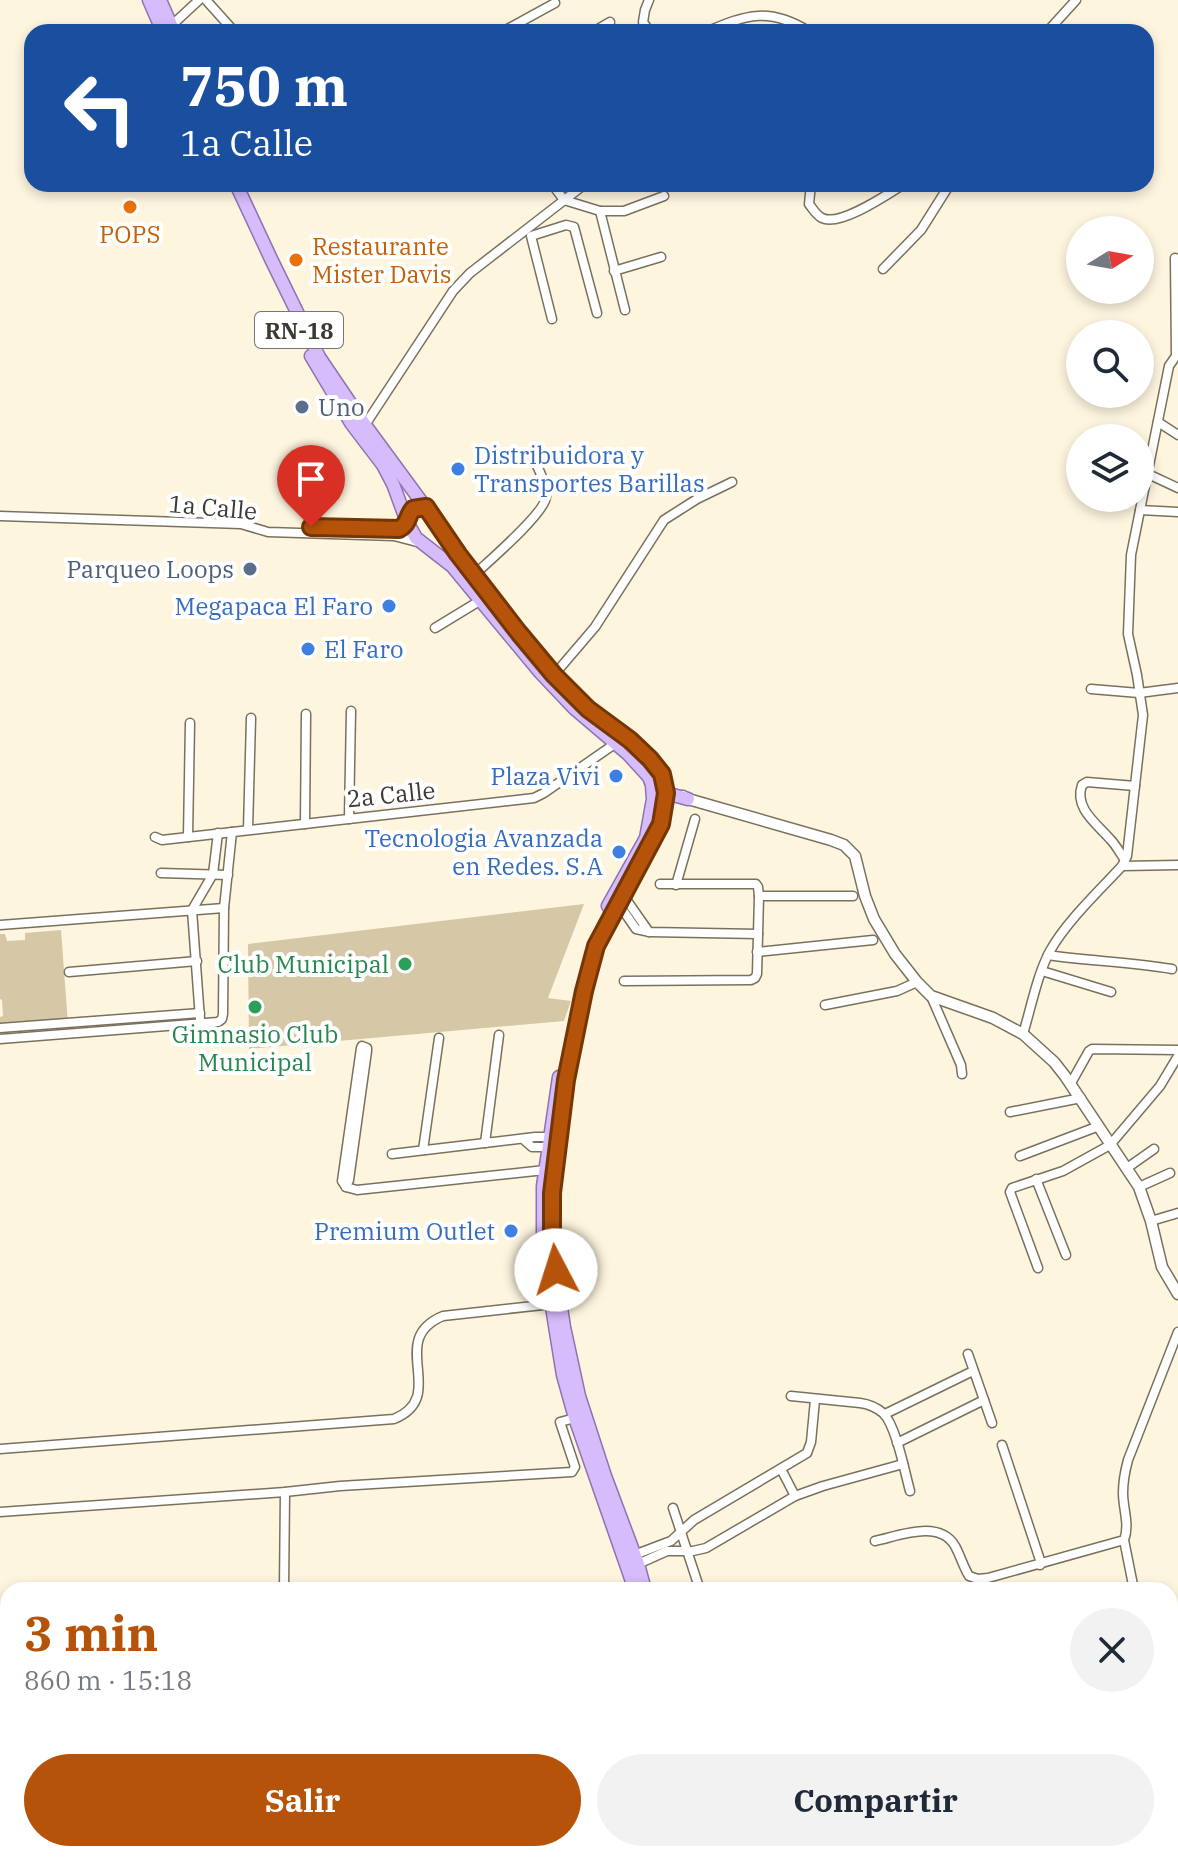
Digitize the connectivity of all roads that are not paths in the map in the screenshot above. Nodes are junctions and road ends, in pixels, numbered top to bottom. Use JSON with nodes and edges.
{"nodes":[{"id":1,"x":149,"y":0,"type":"edge"},
{"id":2,"x":160,"y":0,"type":"edge"},
{"id":3,"x":199,"y":0,"type":"edge"},
{"id":4,"x":206,"y":0,"type":"edge"},
{"id":5,"x":649,"y":0,"type":"edge"},
{"id":6,"x":1076,"y":0,"type":"edge"},
{"id":7,"x":555,"y":3,"type":"dead end"},
{"id":8,"x":610,"y":22,"type":"dead end"},
{"id":9,"x":165,"y":24,"type":"edge"},
{"id":10,"x":167,"y":24,"type":"edge"},
{"id":11,"x":175,"y":24,"type":"edge"},
{"id":12,"x":228,"y":24,"type":"edge"},
{"id":13,"x":517,"y":24,"type":"edge"},
{"id":14,"x":607,"y":24,"type":"edge"},
{"id":15,"x":644,"y":24,"type":"edge"},
{"id":16,"x":726,"y":24,"type":"edge"},
{"id":17,"x":796,"y":24,"type":"edge"},
{"id":18,"x":1054,"y":24,"type":"edge"},
{"id":19,"x":233,"y":192,"type":"edge"},
{"id":20,"x":240,"y":192,"type":"edge"},
{"id":21,"x":558,"y":192,"type":"edge"},
{"id":22,"x":574,"y":192,"type":"edge"},
{"id":23,"x":810,"y":192,"type":"edge"},
{"id":24,"x":890,"y":192,"type":"edge"},
{"id":25,"x":945,"y":192,"type":"edge"},
{"id":26,"x":664,"y":196,"type":"dead end"},
{"id":27,"x":564,"y":200,"type":"junction"},
{"id":28,"x":600,"y":211,"type":"junction"},
{"id":29,"x":550,"y":212,"type":"junction"},
{"id":30,"x":562,"y":227,"type":"junction"},
{"id":31,"x":661,"y":257,"type":"dead end"},
{"id":32,"x":1175,"y":258,"type":"dead end"},
{"id":33,"x":883,"y":269,"type":"dead end"},
{"id":34,"x":614,"y":271,"type":"junction"},
{"id":35,"x":625,"y":310,"type":"dead end"},
{"id":36,"x":597,"y":313,"type":"dead end"},
{"id":37,"x":552,"y":319,"type":"dead end"},
{"id":38,"x":1177,"y":355,"type":"edge"},
{"id":39,"x":322,"y":376,"type":"junction"},
{"id":40,"x":1158,"y":422,"type":"junction"},
{"id":41,"x":365,"y":425,"type":"junction"},
{"id":42,"x":1178,"y":435,"type":"edge"},
{"id":43,"x":1154,"y":443,"type":"edge"},
{"id":44,"x":532,"y":455,"type":"dead end"},
{"id":45,"x":1154,"y":477,"type":"edge"},
{"id":46,"x":732,"y":482,"type":"dead end"},
{"id":47,"x":1178,"y":488,"type":"edge"},
{"id":48,"x":426,"y":507,"type":"junction"},
{"id":49,"x":1154,"y":511,"type":"edge"},
{"id":50,"x":1140,"y":512,"type":"edge"},
{"id":51,"x":1178,"y":512,"type":"edge"},
{"id":52,"x":0,"y":516,"type":"edge"},
{"id":53,"x":407,"y":522,"type":"junction"},
{"id":54,"x":311,"y":527,"type":"dead end"},
{"id":55,"x":442,"y":529,"type":"junction"},
{"id":56,"x":422,"y":543,"type":"junction"},
{"id":57,"x":474,"y":575,"type":"junction"},
{"id":58,"x":481,"y":600,"type":"junction"},
{"id":59,"x":435,"y":628,"type":"dead end"},
{"id":60,"x":554,"y":675,"type":"junction"},
{"id":61,"x":1178,"y":688,"type":"edge"},
{"id":62,"x":1091,"y":689,"type":"dead end"},
{"id":63,"x":1139,"y":693,"type":"junction"},
{"id":64,"x":351,"y":711,"type":"dead end"},
{"id":65,"x":306,"y":714,"type":"dead end"},
{"id":66,"x":251,"y":718,"type":"dead end"},
{"id":67,"x":190,"y":723,"type":"dead end"},
{"id":68,"x":613,"y":737,"type":"junction"},
{"id":69,"x":628,"y":754,"type":"junction"},
{"id":70,"x":662,"y":774,"type":"junction"},
{"id":71,"x":1135,"y":786,"type":"junction"},
{"id":72,"x":666,"y":793,"type":"junction"},
{"id":73,"x":687,"y":799,"type":"junction"},
{"id":74,"x":349,"y":814,"type":"junction"},
{"id":75,"x":664,"y":815,"type":"junction"},
{"id":76,"x":305,"y":819,"type":"junction"},
{"id":77,"x":695,"y":819,"type":"dead end"},
{"id":78,"x":248,"y":826,"type":"junction"},
{"id":79,"x":232,"y":832,"type":"junction"},
{"id":80,"x":218,"y":833,"type":"junction"},
{"id":81,"x":155,"y":837,"type":"dead end"},
{"id":82,"x":188,"y":837,"type":"junction"},
{"id":83,"x":1123,"y":863,"type":"junction"},
{"id":84,"x":1178,"y":865,"type":"edge"},
{"id":85,"x":161,"y":873,"type":"dead end"},
{"id":86,"x":213,"y":874,"type":"junction"},
{"id":87,"x":228,"y":875,"type":"junction"},
{"id":88,"x":660,"y":884,"type":"dead end"},
{"id":89,"x":676,"y":885,"type":"junction"},
{"id":90,"x":759,"y":896,"type":"junction"},
{"id":91,"x":853,"y":896,"type":"dead end"},
{"id":92,"x":620,"y":899,"type":"junction"},
{"id":93,"x":224,"y":908,"type":"junction"},
{"id":94,"x":192,"y":910,"type":"junction"},
{"id":95,"x":0,"y":925,"type":"edge"},
{"id":96,"x":758,"y":934,"type":"junction"},
{"id":97,"x":873,"y":940,"type":"dead end"},
{"id":98,"x":757,"y":952,"type":"junction"},
{"id":99,"x":1048,"y":955,"type":"junction"},
{"id":100,"x":197,"y":961,"type":"junction"},
{"id":101,"x":1172,"y":969,"type":"dead end"},
{"id":102,"x":1042,"y":971,"type":"junction"},
{"id":103,"x":69,"y":972,"type":"dead end"},
{"id":104,"x":624,"y":981,"type":"dead end"},
{"id":105,"x":917,"y":982,"type":"junction"},
{"id":106,"x":1111,"y":992,"type":"dead end"},
{"id":107,"x":931,"y":996,"type":"junction"},
{"id":108,"x":825,"y":1005,"type":"dead end"},
{"id":109,"x":200,"y":1013,"type":"junction"},
{"id":110,"x":68,"y":1023,"type":"junction"},
{"id":111,"x":200,"y":1023,"type":"junction"},
{"id":112,"x":0,"y":1028,"type":"edge"},
{"id":113,"x":69,"y":1034,"type":"junction"},
{"id":114,"x":1023,"y":1034,"type":"junction"},
{"id":115,"x":499,"y":1035,"type":"dead end"},
{"id":116,"x":439,"y":1038,"type":"dead end"},
{"id":117,"x":0,"y":1039,"type":"edge"},
{"id":118,"x":1178,"y":1053,"type":"edge"},
{"id":119,"x":962,"y":1074,"type":"dead end"},
{"id":120,"x":1071,"y":1083,"type":"junction"},
{"id":121,"x":358,"y":1094,"type":"dead end"},
{"id":122,"x":1081,"y":1098,"type":"junction"},
{"id":123,"x":1010,"y":1112,"type":"dead end"},
{"id":124,"x":1099,"y":1126,"type":"junction"},
{"id":125,"x":523,"y":1139,"type":"junction"},
{"id":126,"x":485,"y":1143,"type":"junction"},
{"id":127,"x":546,"y":1143,"type":"junction"},
{"id":128,"x":1110,"y":1145,"type":"junction"},
{"id":129,"x":1154,"y":1149,"type":"dead end"},
{"id":130,"x":423,"y":1150,"type":"junction"},
{"id":131,"x":392,"y":1154,"type":"dead end"},
{"id":132,"x":1020,"y":1156,"type":"dead end"},
{"id":133,"x":1127,"y":1168,"type":"junction"},
{"id":134,"x":545,"y":1170,"type":"junction"},
{"id":135,"x":1170,"y":1173,"type":"dead end"},
{"id":136,"x":1036,"y":1179,"type":"junction"},
{"id":137,"x":1139,"y":1187,"type":"junction"},
{"id":138,"x":1178,"y":1213,"type":"edge"},
{"id":139,"x":1151,"y":1221,"type":"junction"},
{"id":140,"x":1066,"y":1255,"type":"dead end"},
{"id":141,"x":1038,"y":1268,"type":"dead end"},
{"id":142,"x":1178,"y":1294,"type":"edge"},
{"id":143,"x":552,"y":1304,"type":"junction"},
{"id":144,"x":1178,"y":1332,"type":"edge"},
{"id":145,"x":968,"y":1354,"type":"dead end"},
{"id":146,"x":973,"y":1371,"type":"junction"},
{"id":147,"x":791,"y":1396,"type":"dead end"},
{"id":148,"x":815,"y":1400,"type":"junction"},
{"id":149,"x":984,"y":1400,"type":"junction"},
{"id":150,"x":885,"y":1414,"type":"junction"},
{"id":151,"x":575,"y":1418,"type":"junction"},
{"id":152,"x":992,"y":1423,"type":"dead end"},
{"id":153,"x":897,"y":1443,"type":"junction"},
{"id":154,"x":1002,"y":1445,"type":"dead end"},
{"id":155,"x":0,"y":1449,"type":"edge"},
{"id":156,"x":903,"y":1464,"type":"junction"},
{"id":157,"x":781,"y":1469,"type":"junction"},
{"id":158,"x":910,"y":1491,"type":"dead end"},
{"id":159,"x":285,"y":1492,"type":"junction"},
{"id":160,"x":795,"y":1496,"type":"junction"},
{"id":161,"x":673,"y":1508,"type":"dead end"},
{"id":162,"x":0,"y":1512,"type":"edge"},
{"id":163,"x":681,"y":1532,"type":"junction"},
{"id":164,"x":1124,"y":1540,"type":"junction"},
{"id":165,"x":875,"y":1541,"type":"dead end"},
{"id":166,"x":687,"y":1550,"type":"junction"},
{"id":167,"x":636,"y":1559,"type":"junction"},
{"id":168,"x":1040,"y":1565,"type":"junction"},
{"id":169,"x":284,"y":1582,"type":"edge"},
{"id":170,"x":633,"y":1582,"type":"edge"},
{"id":171,"x":643,"y":1582,"type":"edge"},
{"id":172,"x":697,"y":1582,"type":"edge"},
{"id":173,"x":1132,"y":1582,"type":"edge"},
{"id":174,"x":145,"y":1862,"type":"edge"},
{"id":175,"x":151,"y":1862,"type":"edge"}],
"edges":[{"from":1,"to":9,"type":"main road"},
{"from":2,"to":10,"type":"main road"},
{"from":3,"to":11,"type":"street"},
{"from":4,"to":12,"type":"street"},
{"from":5,"to":15,"type":"street"},
{"from":6,"to":18,"type":"street"},
{"from":7,"to":13,"type":"street"},
{"from":8,"to":14,"type":"street"},
{"from":16,"to":17,"type":"street"},
{"from":19,"to":39,"type":"main road","number":"RN-18"},
{"from":20,"to":41,"type":"main road","number":"RN-18"},
{"from":21,"to":27,"type":"street"},
{"from":22,"to":27,"type":"street"},
{"from":23,"to":24,"type":"street"},
{"from":25,"to":33,"type":"street"},
{"from":26,"to":28,"type":"street"},
{"from":27,"to":28,"type":"street"},
{"from":27,"to":29,"type":"street"},
{"from":28,"to":34,"type":"street"},
{"from":29,"to":30,"type":"street"},
{"from":29,"to":41,"type":"street"},
{"from":30,"to":36,"type":"street"},
{"from":30,"to":37,"type":"street"},
{"from":31,"to":34,"type":"street"},
{"from":32,"to":38,"type":"street"},
{"from":34,"to":35,"type":"street"},
{"from":38,"to":40,"type":"street"},
{"from":39,"to":41,"type":"main road"},
{"from":39,"to":53,"type":"main road","number":"RN-18"},
{"from":40,"to":42,"type":"street"},
{"from":40,"to":43,"type":"street"},
{"from":41,"to":48,"type":"main road","number":"RN-18"},
{"from":44,"to":57,"type":"street"},
{"from":45,"to":47,"type":"street"},
{"from":46,"to":60,"type":"street"},
{"from":48,"to":53,"type":"main road"},
{"from":48,"to":55,"type":"main road","number":"RN-18"},
{"from":49,"to":51,"type":"street"},
{"from":50,"to":63,"type":"street"},
{"from":52,"to":56,"type":"street","name":"1a Calle"},
{"from":53,"to":54,"type":"street"},
{"from":53,"to":56,"type":"main road","number":"RN-18"},
{"from":55,"to":56,"type":"main road"},
{"from":55,"to":57,"type":"main road","number":"RN-18"},
{"from":56,"to":58,"type":"main road","number":"RN-18"},
{"from":57,"to":60,"type":"main road","number":"RN-18"},
{"from":58,"to":59,"type":"street"},
{"from":58,"to":68,"type":"main road","number":"RN-18"},
{"from":60,"to":68,"type":"main road","number":"RN-18"},
{"from":61,"to":63,"type":"street"},
{"from":62,"to":63,"type":"street"},
{"from":63,"to":71,"type":"street"},
{"from":64,"to":74,"type":"street"},
{"from":65,"to":76,"type":"street"},
{"from":66,"to":78,"type":"street"},
{"from":67,"to":82,"type":"street"},
{"from":68,"to":69,"type":"main road","number":"RN-18"},
{"from":68,"to":70,"type":"main road","number":"RN-18"},
{"from":68,"to":74,"type":"street","name":"2a Calle"},
{"from":69,"to":72,"type":"main road"},
{"from":69,"to":127,"type":"main road","number":"RN-18"},
{"from":70,"to":72,"type":"main road"},
{"from":70,"to":73,"type":"street"},
{"from":71,"to":83,"type":"street"},
{"from":71,"to":83,"type":"street"},
{"from":72,"to":73,"type":"main road"},
{"from":72,"to":75,"type":"main road"},
{"from":73,"to":75,"type":"street"},
{"from":73,"to":105,"type":"street"},
{"from":74,"to":76,"type":"street","name":"2a Calle"},
{"from":75,"to":92,"type":"main road"},
{"from":76,"to":78,"type":"street","name":"2a Calle"},
{"from":77,"to":89,"type":"street"},
{"from":78,"to":79,"type":"street","name":"2a Calle"},
{"from":79,"to":80,"type":"street","name":"2a Calle"},
{"from":79,"to":87,"type":"street"},
{"from":80,"to":82,"type":"street","name":"2a Calle"},
{"from":80,"to":86,"type":"street"},
{"from":81,"to":82,"type":"street","name":"2a Calle"},
{"from":83,"to":84,"type":"street"},
{"from":83,"to":99,"type":"street"},
{"from":85,"to":86,"type":"street"},
{"from":86,"to":87,"type":"street"},
{"from":86,"to":94,"type":"street"},
{"from":87,"to":93,"type":"street"},
{"from":88,"to":89,"type":"street"},
{"from":89,"to":90,"type":"street"},
{"from":90,"to":91,"type":"street"},
{"from":90,"to":96,"type":"street"},
{"from":92,"to":96,"type":"street"},
{"from":92,"to":167,"type":"main road"},
{"from":93,"to":94,"type":"street"},
{"from":93,"to":111,"type":"street"},
{"from":94,"to":95,"type":"street"},
{"from":94,"to":100,"type":"street"},
{"from":96,"to":98,"type":"street"},
{"from":97,"to":98,"type":"street"},
{"from":98,"to":104,"type":"street"},
{"from":99,"to":101,"type":"street"},
{"from":99,"to":102,"type":"street"},
{"from":100,"to":103,"type":"street"},
{"from":100,"to":109,"type":"street"},
{"from":102,"to":106,"type":"street"},
{"from":102,"to":114,"type":"street"},
{"from":105,"to":107,"type":"street"},
{"from":105,"to":108,"type":"street"},
{"from":107,"to":114,"type":"street"},
{"from":107,"to":119,"type":"street"},
{"from":109,"to":110,"type":"street"},
{"from":109,"to":111,"type":"street"},
{"from":110,"to":112,"type":"street"},
{"from":110,"to":113,"type":"street"},
{"from":111,"to":113,"type":"street"},
{"from":113,"to":117,"type":"street"},
{"from":114,"to":120,"type":"street"},
{"from":115,"to":126,"type":"street"},
{"from":116,"to":130,"type":"street"},
{"from":118,"to":120,"type":"street"},
{"from":118,"to":128,"type":"street"},
{"from":120,"to":122,"type":"street"},
{"from":121,"to":134,"type":"street"},
{"from":122,"to":123,"type":"street"},
{"from":122,"to":124,"type":"street"},
{"from":124,"to":128,"type":"street"},
{"from":124,"to":132,"type":"street"},
{"from":125,"to":126,"type":"street"},
{"from":125,"to":127,"type":"street"},
{"from":125,"to":127,"type":"street"},
{"from":126,"to":130,"type":"street"},
{"from":127,"to":134,"type":"main road","number":"RN-18"},
{"from":128,"to":133,"type":"street"},
{"from":128,"to":136,"type":"street"},
{"from":129,"to":133,"type":"street"},
{"from":130,"to":131,"type":"street"},
{"from":133,"to":137,"type":"street"},
{"from":134,"to":143,"type":"main road","number":"RN-18"},
{"from":135,"to":137,"type":"street"},
{"from":136,"to":140,"type":"street"},
{"from":136,"to":141,"type":"street"},
{"from":137,"to":139,"type":"street"},
{"from":138,"to":139,"type":"street"},
{"from":139,"to":142,"type":"street"},
{"from":143,"to":151,"type":"main road","number":"RN-18"},
{"from":143,"to":155,"type":"street"},
{"from":144,"to":164,"type":"street"},
{"from":145,"to":146,"type":"street"},
{"from":146,"to":149,"type":"street"},
{"from":146,"to":150,"type":"street"},
{"from":147,"to":148,"type":"street"},
{"from":148,"to":150,"type":"street"},
{"from":148,"to":157,"type":"street"},
{"from":149,"to":152,"type":"street"},
{"from":149,"to":153,"type":"street"},
{"from":150,"to":153,"type":"street"},
{"from":151,"to":159,"type":"street"},
{"from":151,"to":170,"type":"main road","number":"RN-18"},
{"from":153,"to":156,"type":"street"},
{"from":154,"to":168,"type":"street"},
{"from":156,"to":158,"type":"street"},
{"from":156,"to":160,"type":"street"},
{"from":157,"to":160,"type":"street"},
{"from":157,"to":163,"type":"street"},
{"from":159,"to":162,"type":"street"},
{"from":159,"to":169,"type":"street"},
{"from":160,"to":166,"type":"street"},
{"from":161,"to":163,"type":"street"},
{"from":163,"to":166,"type":"street"},
{"from":163,"to":167,"type":"street"},
{"from":164,"to":168,"type":"street"},
{"from":164,"to":173,"type":"street"},
{"from":165,"to":168,"type":"street"},
{"from":166,"to":167,"type":"street"},
{"from":166,"to":172,"type":"street"},
{"from":167,"to":171,"type":"main road"},
{"from":174,"to":175,"type":"street"}]}
